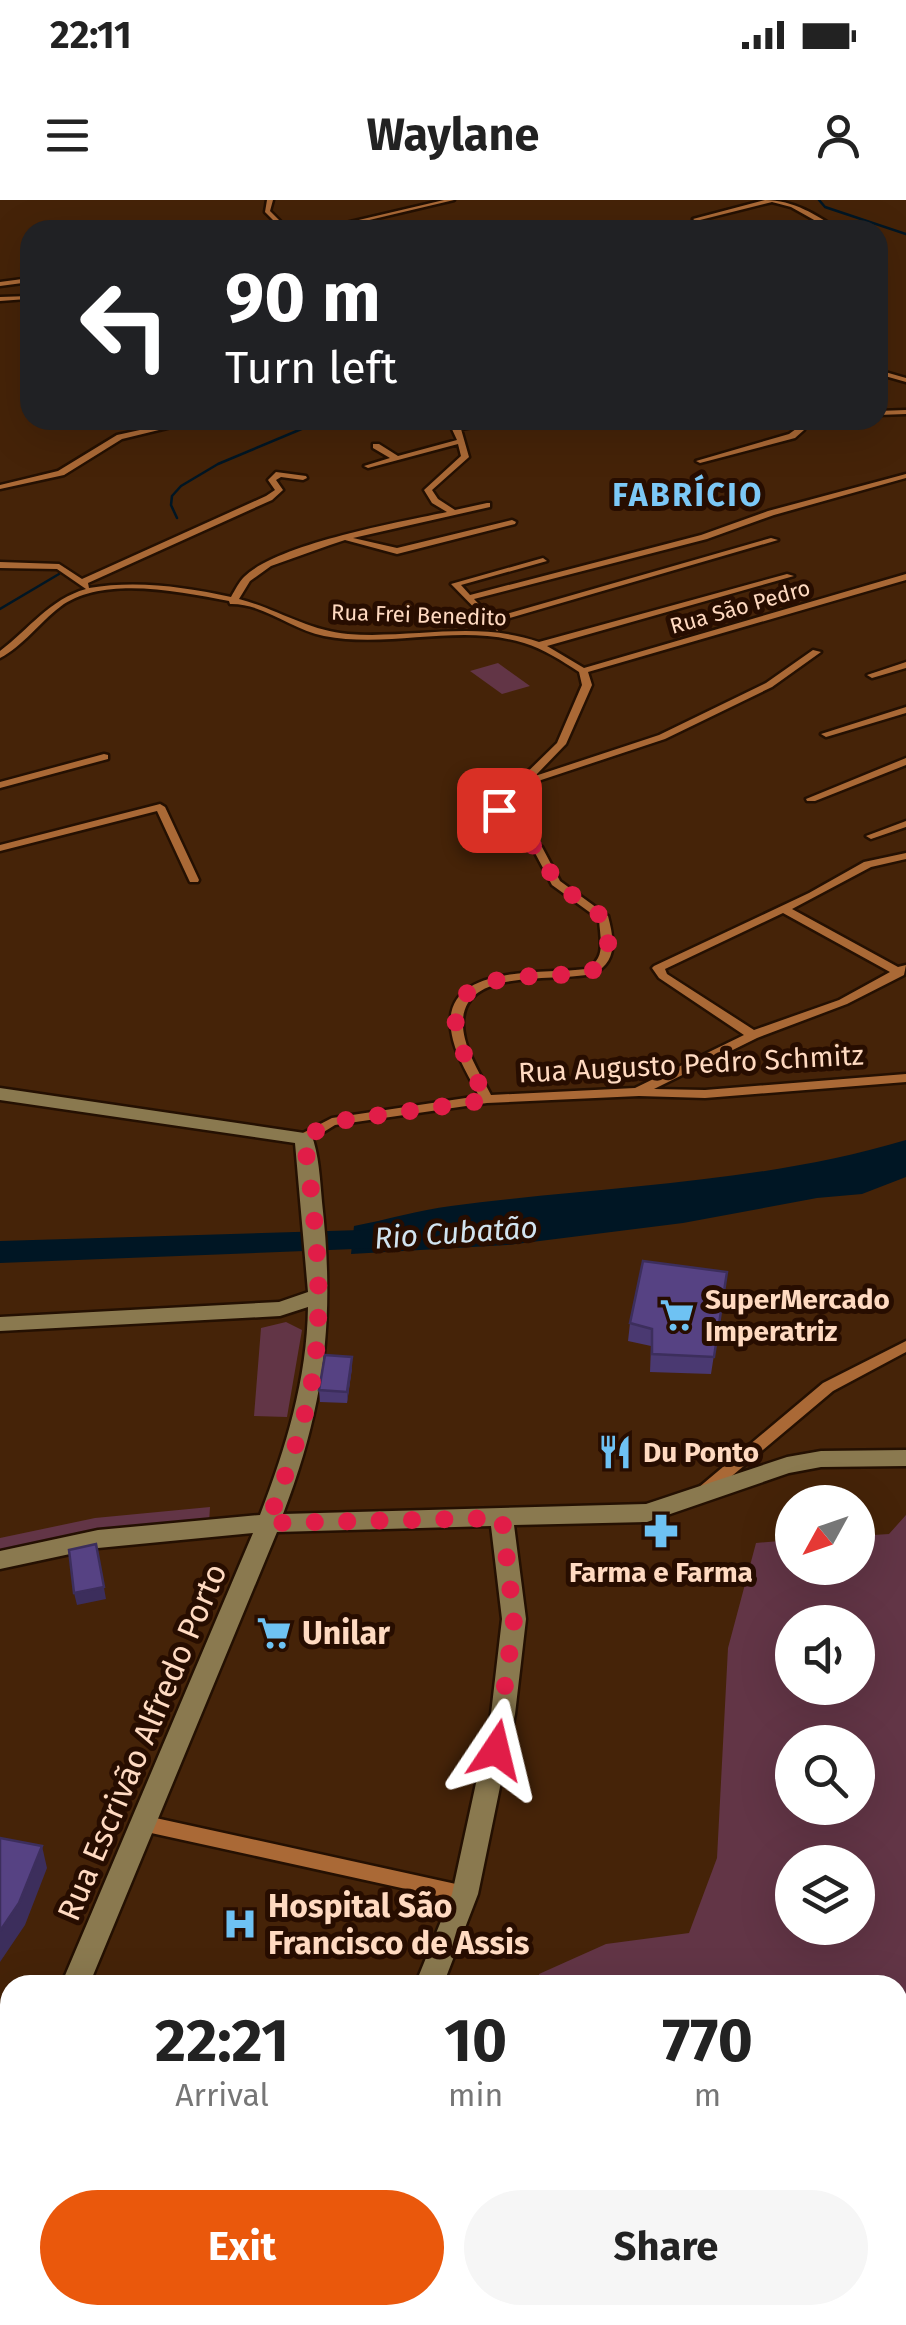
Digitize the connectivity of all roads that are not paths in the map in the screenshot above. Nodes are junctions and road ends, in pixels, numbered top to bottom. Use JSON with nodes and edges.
{"nodes":[{"id":1,"x":452,"y":200,"type":"edge"},
{"id":2,"x":696,"y":219,"type":"dead end"},
{"id":3,"x":363,"y":220,"type":"edge"},
{"id":4,"x":818,"y":220,"type":"edge"},
{"id":5,"x":151,"y":430,"type":"edge"},
{"id":6,"x":457,"y":430,"type":"edge"},
{"id":7,"x":800,"y":430,"type":"edge"},
{"id":8,"x":462,"y":441,"type":"junction"},
{"id":9,"x":376,"y":446,"type":"dead end"},
{"id":10,"x":396,"y":458,"type":"junction"},
{"id":11,"x":700,"y":461,"type":"dead end"},
{"id":12,"x":368,"y":466,"type":"dead end"},
{"id":13,"x":906,"y":476,"type":"edge"},
{"id":14,"x":303,"y":478,"type":"dead end"},
{"id":15,"x":0,"y":487,"type":"edge"},
{"id":16,"x":487,"y":505,"type":"dead end"},
{"id":17,"x":455,"y":513,"type":"junction"},
{"id":18,"x":512,"y":522,"type":"dead end"},
{"id":19,"x":348,"y":539,"type":"junction"},
{"id":20,"x":774,"y":540,"type":"dead end"},
{"id":21,"x":543,"y":561,"type":"dead end"},
{"id":22,"x":0,"y":565,"type":"edge"},
{"id":23,"x":790,"y":576,"type":"dead end"},
{"id":24,"x":906,"y":577,"type":"edge"},
{"id":25,"x":87,"y":586,"type":"junction"},
{"id":26,"x":468,"y":598,"type":"junction"},
{"id":27,"x":233,"y":602,"type":"junction"},
{"id":28,"x":490,"y":621,"type":"junction"},
{"id":29,"x":504,"y":636,"type":"junction"},
{"id":30,"x":540,"y":645,"type":"junction"},
{"id":31,"x":816,"y":652,"type":"dead end"},
{"id":32,"x":0,"y":655,"type":"edge"},
{"id":33,"x":906,"y":665,"type":"edge"},
{"id":34,"x":584,"y":670,"type":"junction"},
{"id":35,"x":872,"y":675,"type":"dead end"},
{"id":36,"x":906,"y":710,"type":"edge"},
{"id":37,"x":826,"y":734,"type":"dead end"},
{"id":38,"x":104,"y":757,"type":"dead end"},
{"id":39,"x":906,"y":761,"type":"edge"},
{"id":40,"x":526,"y":782,"type":"junction"},
{"id":41,"x":0,"y":785,"type":"edge"},
{"id":42,"x":811,"y":799,"type":"dead end"},
{"id":43,"x":906,"y":824,"type":"edge"},
{"id":44,"x":871,"y":836,"type":"dead end"},
{"id":45,"x":0,"y":848,"type":"edge"},
{"id":46,"x":906,"y":856,"type":"edge"},
{"id":47,"x":194,"y":880,"type":"dead end"},
{"id":48,"x":783,"y":908,"type":"junction"},
{"id":49,"x":903,"y":970,"type":"edge"},
{"id":50,"x":753,"y":1036,"type":"junction"},
{"id":51,"x":906,"y":1078,"type":"edge"},
{"id":52,"x":638,"y":1092,"type":"junction"},
{"id":53,"x":0,"y":1094,"type":"edge"},
{"id":54,"x":487,"y":1100,"type":"junction"},
{"id":55,"x":304,"y":1138,"type":"junction"},
{"id":56,"x":317,"y":1291,"type":"junction"},
{"id":57,"x":280,"y":1309,"type":"junction"},
{"id":58,"x":318,"y":1322,"type":"junction"},
{"id":59,"x":0,"y":1324,"type":"edge"},
{"id":60,"x":906,"y":1346,"type":"edge"},
{"id":61,"x":906,"y":1458,"type":"edge"},
{"id":62,"x":702,"y":1492,"type":"junction"},
{"id":63,"x":502,"y":1518,"type":"junction"},
{"id":64,"x":268,"y":1523,"type":"junction"},
{"id":65,"x":0,"y":1560,"type":"edge"},
{"id":66,"x":142,"y":1823,"type":"junction"},
{"id":67,"x":465,"y":1894,"type":"junction"},
{"id":68,"x":79,"y":1975,"type":"edge"},
{"id":69,"x":433,"y":1975,"type":"edge"}],
"edges":[{"from":1,"to":3,"type":"street"},
{"from":2,"to":4,"type":"street"},
{"from":5,"to":15,"type":"street"},
{"from":6,"to":8,"type":"street"},
{"from":7,"to":11,"type":"street"},
{"from":8,"to":10,"type":"street"},
{"from":8,"to":17,"type":"street"},
{"from":9,"to":10,"type":"street"},
{"from":10,"to":12,"type":"street"},
{"from":13,"to":26,"type":"street"},
{"from":14,"to":25,"type":"street"},
{"from":16,"to":17,"type":"street"},
{"from":17,"to":19,"type":"street"},
{"from":18,"to":19,"type":"street"},
{"from":19,"to":27,"type":"street"},
{"from":20,"to":28,"type":"street"},
{"from":21,"to":26,"type":"street"},
{"from":22,"to":25,"type":"street"},
{"from":23,"to":30,"type":"street"},
{"from":24,"to":34,"type":"street","name":"Rua São Pedro"},
{"from":25,"to":27,"type":"street","name":"Rua Frei Benedito"},
{"from":25,"to":32,"type":"street","name":"Rua Frei Benedito"},
{"from":26,"to":28,"type":"street"},
{"from":27,"to":29,"type":"street","name":"Rua Frei Benedito"},
{"from":28,"to":29,"type":"street"},
{"from":29,"to":30,"type":"street","name":"Rua Frei Benedito"},
{"from":30,"to":34,"type":"street","name":"Rua Frei Benedito"},
{"from":31,"to":40,"type":"street"},
{"from":33,"to":35,"type":"street"},
{"from":34,"to":40,"type":"street"},
{"from":36,"to":37,"type":"street"},
{"from":38,"to":41,"type":"street"},
{"from":39,"to":42,"type":"street"},
{"from":40,"to":54,"type":"street"},
{"from":43,"to":44,"type":"street"},
{"from":45,"to":47,"type":"street"},
{"from":46,"to":48,"type":"street"},
{"from":48,"to":49,"type":"street"},
{"from":48,"to":50,"type":"street"},
{"from":49,"to":50,"type":"street"},
{"from":50,"to":52,"type":"street"},
{"from":51,"to":52,"type":"street","name":"Rua Augusto Pedro Schmitz"},
{"from":52,"to":54,"type":"street","name":"Rua Augusto Pedro Schmitz"},
{"from":53,"to":55,"type":"main road"},
{"from":54,"to":55,"type":"street","name":"Rua Augusto Pedro Schmitz"},
{"from":55,"to":56,"type":"main road","name":"Rua Escrivão Alfredo Porto"},
{"from":56,"to":57,"type":"main road"},
{"from":56,"to":58,"type":"main road","name":"Rua Escrivão Alfredo Porto"},
{"from":57,"to":58,"type":"main road"},
{"from":57,"to":59,"type":"main road"},
{"from":58,"to":64,"type":"main road","name":"Rua Escrivão Alfredo Porto"},
{"from":60,"to":62,"type":"street"},
{"from":61,"to":62,"type":"main road"},
{"from":62,"to":63,"type":"main road"},
{"from":63,"to":64,"type":"main road"},
{"from":63,"to":67,"type":"main road"},
{"from":64,"to":65,"type":"main road"},
{"from":64,"to":66,"type":"main road","name":"Rua Escrivão Alfredo Porto"},
{"from":66,"to":67,"type":"street"},
{"from":66,"to":68,"type":"main road","name":"Rua Escrivão Alfredo Porto"},
{"from":67,"to":69,"type":"main road"}]}
